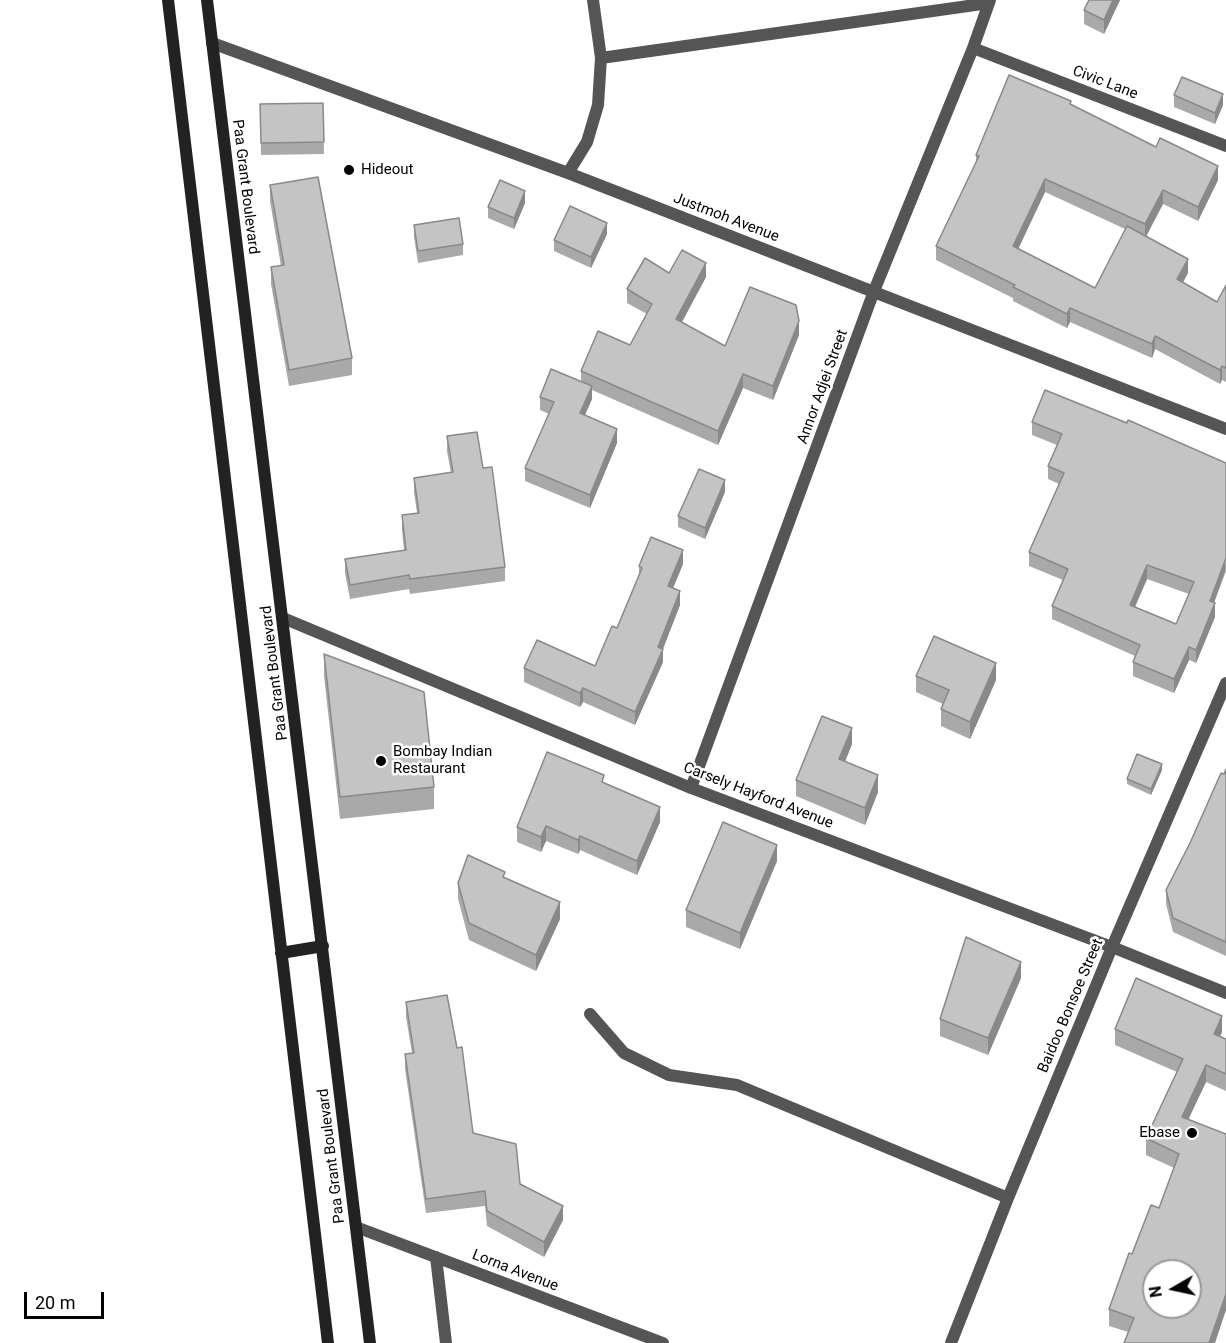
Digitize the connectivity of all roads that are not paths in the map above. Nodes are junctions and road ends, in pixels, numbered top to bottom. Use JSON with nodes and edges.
{"nodes":[{"id":1,"x":168,"y":0,"type":"edge"},
{"id":2,"x":207,"y":0,"type":"edge"},
{"id":3,"x":593,"y":0,"type":"edge"},
{"id":4,"x":989,"y":2,"type":"edge"},
{"id":5,"x":212,"y":43,"type":"junction"},
{"id":6,"x":973,"y":48,"type":"junction"},
{"id":7,"x":601,"y":58,"type":"junction"},
{"id":8,"x":1226,"y":146,"type":"edge"},
{"id":9,"x":568,"y":173,"type":"junction"},
{"id":10,"x":874,"y":291,"type":"junction"},
{"id":11,"x":1226,"y":429,"type":"edge"},
{"id":12,"x":283,"y":618,"type":"junction"},
{"id":13,"x":1226,"y":683,"type":"edge"},
{"id":14,"x":691,"y":788,"type":"junction"},
{"id":15,"x":323,"y":946,"type":"junction"},
{"id":16,"x":1112,"y":946,"type":"junction"},
{"id":17,"x":281,"y":953,"type":"junction"},
{"id":18,"x":1226,"y":993,"type":"edge"},
{"id":19,"x":590,"y":1014,"type":"dead end"},
{"id":20,"x":1008,"y":1198,"type":"junction"},
{"id":21,"x":356,"y":1227,"type":"junction"},
{"id":22,"x":436,"y":1257,"type":"junction"},
{"id":23,"x":328,"y":1343,"type":"edge"},
{"id":24,"x":370,"y":1343,"type":"edge"},
{"id":25,"x":446,"y":1343,"type":"edge"},
{"id":26,"x":663,"y":1343,"type":"edge"},
{"id":27,"x":951,"y":1343,"type":"edge"}],
"edges":[{"from":1,"to":17,"type":"main road","name":"Paa Grant Boulevard"},
{"from":2,"to":5,"type":"main road","name":"Paa Grant Boulevard"},
{"from":3,"to":7,"type":"street"},
{"from":4,"to":6,"type":"street","name":"Annor Adjei Street"},
{"from":4,"to":7,"type":"street"},
{"from":5,"to":9,"type":"street","name":"Justmoh Avenue"},
{"from":5,"to":12,"type":"main road","name":"Paa Grant Boulevard"},
{"from":6,"to":8,"type":"street","name":"Civic Lane"},
{"from":6,"to":10,"type":"street","name":"Annor Adjei Street"},
{"from":7,"to":9,"type":"street"},
{"from":9,"to":10,"type":"street","name":"Justmoh Avenue"},
{"from":10,"to":11,"type":"street","name":"Justmoh Avenue"},
{"from":10,"to":14,"type":"street","name":"Annor Adjei Street"},
{"from":12,"to":14,"type":"street","name":"Carsely Hayford Avenue"},
{"from":12,"to":15,"type":"main road","name":"Paa Grant Boulevard"},
{"from":13,"to":16,"type":"street","name":"Baidoo Bonsoe Street"},
{"from":14,"to":16,"type":"street","name":"Carsely Hayford Avenue"},
{"from":15,"to":17,"type":"main road"},
{"from":15,"to":21,"type":"main road","name":"Paa Grant Boulevard"},
{"from":16,"to":18,"type":"street","name":"Carsely Hayford Avenue"},
{"from":16,"to":20,"type":"street","name":"Baidoo Bonsoe Street"},
{"from":17,"to":23,"type":"main road","name":"Paa Grant Boulevard"},
{"from":19,"to":20,"type":"street"},
{"from":20,"to":27,"type":"street","name":"Baidoo Bonsoe Street"},
{"from":21,"to":22,"type":"street","name":"Lorna Avenue"},
{"from":21,"to":24,"type":"main road","name":"Paa Grant Boulevard"},
{"from":22,"to":25,"type":"street"},
{"from":22,"to":26,"type":"street","name":"Lorna Avenue"}]}
